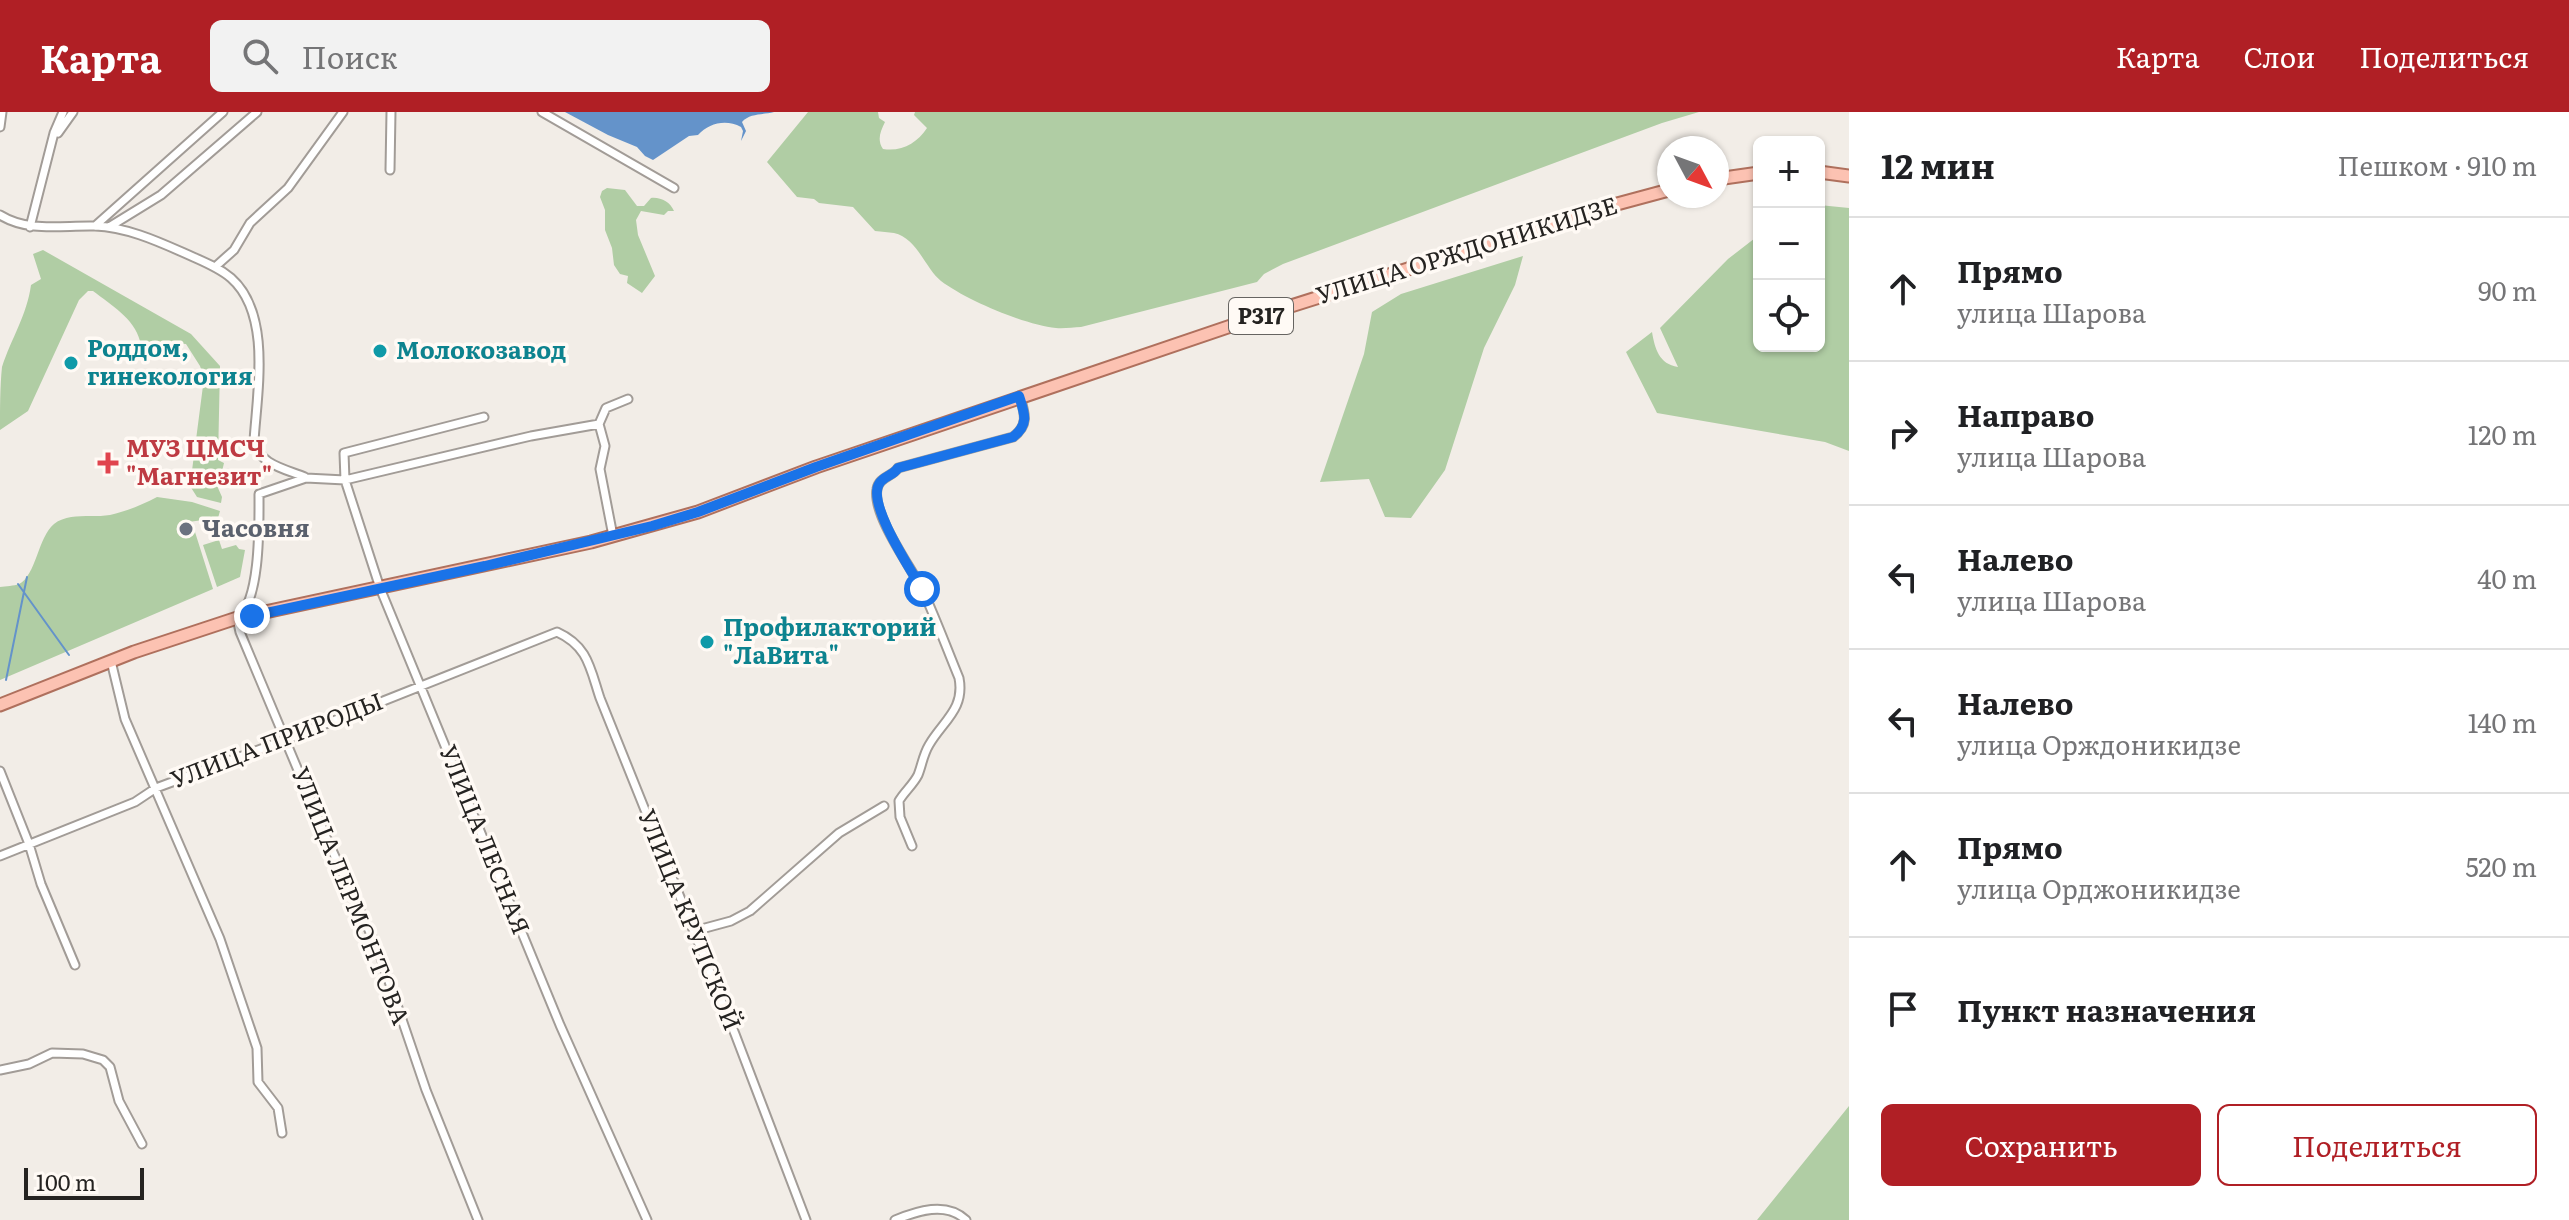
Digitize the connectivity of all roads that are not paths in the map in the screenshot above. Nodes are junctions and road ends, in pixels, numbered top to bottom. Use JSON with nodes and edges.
{"nodes":[{"id":1,"x":2,"y":112,"type":"edge"},
{"id":2,"x":63,"y":112,"type":"edge"},
{"id":3,"x":73,"y":112,"type":"edge"},
{"id":4,"x":223,"y":112,"type":"edge"},
{"id":5,"x":257,"y":112,"type":"edge"},
{"id":6,"x":343,"y":112,"type":"edge"},
{"id":7,"x":391,"y":112,"type":"edge"},
{"id":8,"x":542,"y":112,"type":"edge"},
{"id":9,"x":0,"y":127,"type":"edge"},
{"id":10,"x":53,"y":140,"type":"junction"},
{"id":11,"x":390,"y":170,"type":"dead end"},
{"id":12,"x":1825,"y":173,"type":"edge"},
{"id":13,"x":1753,"y":174,"type":"edge"},
{"id":14,"x":1849,"y":176,"type":"edge"},
{"id":15,"x":1729,"y":177,"type":"edge"},
{"id":16,"x":674,"y":188,"type":"dead end"},
{"id":17,"x":1657,"y":193,"type":"edge"},
{"id":18,"x":0,"y":215,"type":"edge"},
{"id":19,"x":95,"y":226,"type":"junction"},
{"id":20,"x":30,"y":227,"type":"junction"},
{"id":21,"x":109,"y":227,"type":"junction"},
{"id":22,"x":215,"y":267,"type":"junction"},
{"id":23,"x":1019,"y":396,"type":"junction"},
{"id":24,"x":628,"y":399,"type":"dead end"},
{"id":25,"x":484,"y":417,"type":"dead end"},
{"id":26,"x":599,"y":424,"type":"junction"},
{"id":27,"x":306,"y":478,"type":"junction"},
{"id":28,"x":345,"y":480,"type":"junction"},
{"id":29,"x":613,"y":536,"type":"junction"},
{"id":30,"x":380,"y":588,"type":"junction"},
{"id":31,"x":237,"y":618,"type":"junction"},
{"id":32,"x":557,"y":632,"type":"joint"},
{"id":33,"x":111,"y":661,"type":"junction"},
{"id":34,"x":420,"y":686,"type":"junction"},
{"id":35,"x":0,"y":705,"type":"edge"},
{"id":36,"x":285,"y":740,"type":"junction"},
{"id":37,"x":0,"y":771,"type":"edge"},
{"id":38,"x":156,"y":788,"type":"junction"},
{"id":39,"x":884,"y":806,"type":"dead end"},
{"id":40,"x":29,"y":844,"type":"junction"},
{"id":41,"x":912,"y":846,"type":"dead end"},
{"id":42,"x":0,"y":856,"type":"edge"},
{"id":43,"x":694,"y":931,"type":"junction"},
{"id":44,"x":75,"y":965,"type":"dead end"},
{"id":45,"x":0,"y":1070,"type":"edge"},
{"id":46,"x":282,"y":1133,"type":"dead end"},
{"id":47,"x":142,"y":1144,"type":"dead end"},
{"id":48,"x":478,"y":1220,"type":"edge"},
{"id":49,"x":647,"y":1220,"type":"edge"},
{"id":50,"x":806,"y":1220,"type":"edge"},
{"id":51,"x":895,"y":1220,"type":"edge"},
{"id":52,"x":966,"y":1220,"type":"edge"}],
"edges":[{"from":1,"to":9,"type":"street"},
{"from":2,"to":10,"type":"street"},
{"from":3,"to":10,"type":"street"},
{"from":4,"to":19,"type":"street"},
{"from":5,"to":21,"type":"street"},
{"from":6,"to":22,"type":"street"},
{"from":7,"to":11,"type":"street"},
{"from":8,"to":16,"type":"street"},
{"from":10,"to":20,"type":"street"},
{"from":12,"to":14,"type":"main road"},
{"from":13,"to":15,"type":"main road"},
{"from":17,"to":23,"type":"main road","name":"УЛИЦА ОРЖДОНИКИДЗЕ","number":"Р317"},
{"from":18,"to":20,"type":"street"},
{"from":19,"to":20,"type":"street"},
{"from":19,"to":21,"type":"street"},
{"from":21,"to":22,"type":"street"},
{"from":22,"to":27,"type":"street"},
{"from":23,"to":29,"type":"main road","name":"УЛИЦА ОРЖДОНИКИДЗЕ","number":"Р317"},
{"from":23,"to":41,"type":"street"},
{"from":24,"to":26,"type":"street"},
{"from":25,"to":28,"type":"street","name":"УЛИЦА ЛЕСНАЯ"},
{"from":26,"to":28,"type":"street"},
{"from":26,"to":29,"type":"street"},
{"from":27,"to":28,"type":"street"},
{"from":27,"to":31,"type":"street"},
{"from":28,"to":30,"type":"street","name":"УЛИЦА ЛЕСНАЯ"},
{"from":29,"to":30,"type":"main road","number":"Р317"},
{"from":30,"to":31,"type":"main road","number":"Р317"},
{"from":30,"to":34,"type":"street","name":"УЛИЦА ЛЕСНАЯ"},
{"from":31,"to":33,"type":"main road","number":"Р317"},
{"from":31,"to":36,"type":"street","name":"УЛИЦА ЛЕРМОНТОВА"},
{"from":32,"to":34,"type":"street","name":"УЛИЦА ПРИРОДЫ"},
{"from":32,"to":43,"type":"street","name":"УЛИЦА КРУПСКОЙ"},
{"from":33,"to":35,"type":"main road","number":"Р317"},
{"from":33,"to":38,"type":"street"},
{"from":34,"to":36,"type":"street","name":"УЛИЦА ПРИРОДЫ"},
{"from":34,"to":49,"type":"street","name":"УЛИЦА ЛЕСНАЯ"},
{"from":36,"to":38,"type":"street","name":"УЛИЦА ПРИРОДЫ"},
{"from":36,"to":48,"type":"street","name":"УЛИЦА ЛЕРМОНТОВА"},
{"from":37,"to":40,"type":"street"},
{"from":38,"to":40,"type":"street","name":"УЛИЦА ПРИРОДЫ"},
{"from":38,"to":46,"type":"street"},
{"from":39,"to":43,"type":"street"},
{"from":40,"to":42,"type":"street","name":"УЛИЦА ПРИРОДЫ"},
{"from":40,"to":44,"type":"street"},
{"from":43,"to":50,"type":"street","name":"УЛИЦА КРУПСКОЙ"},
{"from":45,"to":47,"type":"street"},
{"from":51,"to":52,"type":"street"}]}
